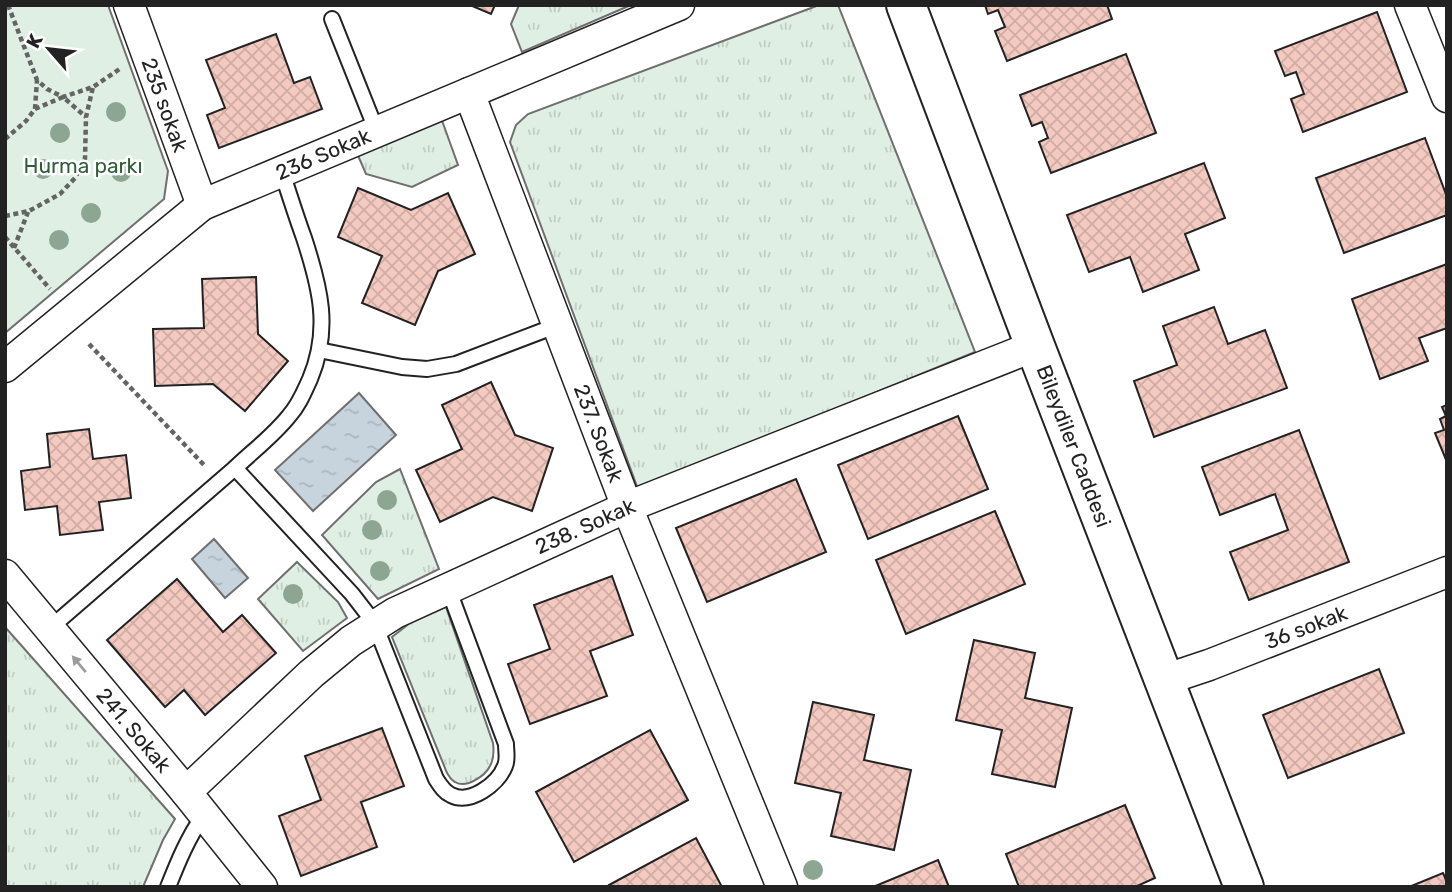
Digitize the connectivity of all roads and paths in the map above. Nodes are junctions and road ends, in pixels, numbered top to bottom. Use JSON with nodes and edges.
{"nodes":[{"id":1,"x":8,"y":5,"type":"edge"},
{"id":2,"x":129,"y":5,"type":"edge"},
{"id":3,"x":679,"y":5,"type":"edge"},
{"id":4,"x":906,"y":5,"type":"edge"},
{"id":5,"x":1410,"y":5,"type":"edge"},
{"id":6,"x":8,"y":15,"type":"edge"},
{"id":7,"x":332,"y":19,"type":"dead end"},
{"id":8,"x":129,"y":63,"type":"dead end"},
{"id":9,"x":37,"y":80,"type":"junction"},
{"id":10,"x":93,"y":86,"type":"junction"},
{"id":11,"x":469,"y":93,"type":"junction"},
{"id":12,"x":63,"y":97,"type":"junction"},
{"id":13,"x":1447,"y":97,"type":"edge"},
{"id":14,"x":35,"y":109,"type":"junction"},
{"id":15,"x":86,"y":117,"type":"junction"},
{"id":16,"x":377,"y":132,"type":"junction"},
{"id":17,"x":5,"y":139,"type":"edge"},
{"id":18,"x":282,"y":172,"type":"junction"},
{"id":19,"x":202,"y":205,"type":"junction"},
{"id":20,"x":28,"y":212,"type":"junction"},
{"id":21,"x":5,"y":216,"type":"edge"},
{"id":22,"x":5,"y":237,"type":"edge"},
{"id":23,"x":14,"y":248,"type":"junction"},
{"id":24,"x":71,"y":313,"type":"junction"},
{"id":25,"x":558,"y":325,"type":"junction"},
{"id":26,"x":89,"y":344,"type":"dead end"},
{"id":27,"x":1035,"y":346,"type":"junction"},
{"id":28,"x":319,"y":350,"type":"junction"},
{"id":29,"x":5,"y":367,"type":"edge"},
{"id":30,"x":235,"y":468,"type":"junction"},
{"id":31,"x":219,"y":481,"type":"junction"},
{"id":32,"x":627,"y":507,"type":"junction"},
{"id":33,"x":1447,"y":572,"type":"edge"},
{"id":34,"x":5,"y":575,"type":"edge"},
{"id":35,"x":448,"y":588,"type":"junction"},
{"id":36,"x":374,"y":626,"type":"junction"},
{"id":37,"x":49,"y":629,"type":"junction"},
{"id":38,"x":1164,"y":680,"type":"junction"},
{"id":39,"x":186,"y":792,"type":"junction"},
{"id":40,"x":204,"y":815,"type":"junction"},
{"id":41,"x":169,"y":887,"type":"edge"},
{"id":42,"x":262,"y":887,"type":"edge"},
{"id":43,"x":782,"y":887,"type":"edge"},
{"id":44,"x":1244,"y":887,"type":"edge"}],
"edges":[{"from":1,"to":6,"type":"path"},
{"from":2,"to":19,"type":"street","name":"235 sokak"},
{"from":3,"to":11,"type":"street","name":"236 Sokak"},
{"from":4,"to":27,"type":"street","name":"Bileydiler Caddesi"},
{"from":5,"to":13,"type":"street"},
{"from":6,"to":9,"type":"path"},
{"from":7,"to":16,"type":"lane"},
{"from":8,"to":10,"type":"path"},
{"from":9,"to":12,"type":"path"},
{"from":9,"to":14,"type":"path"},
{"from":10,"to":12,"type":"path"},
{"from":10,"to":15,"type":"path"},
{"from":11,"to":16,"type":"street","name":"236 Sokak"},
{"from":11,"to":25,"type":"street","name":"237. Sokak"},
{"from":12,"to":14,"type":"path"},
{"from":12,"to":15,"type":"path"},
{"from":14,"to":17,"type":"path"},
{"from":15,"to":20,"type":"path"},
{"from":16,"to":18,"type":"street","name":"236 Sokak"},
{"from":18,"to":19,"type":"street","name":"236 Sokak"},
{"from":18,"to":28,"type":"lane"},
{"from":19,"to":24,"type":"street","name":"236 Sokak"},
{"from":20,"to":21,"type":"path"},
{"from":20,"to":23,"type":"path"},
{"from":22,"to":23,"type":"path"},
{"from":23,"to":24,"type":"path"},
{"from":24,"to":29,"type":"street","name":"236 Sokak"},
{"from":25,"to":28,"type":"lane"},
{"from":25,"to":32,"type":"street","name":"237. Sokak"},
{"from":26,"to":31,"type":"path"},
{"from":27,"to":32,"type":"street","name":"238. Sokak"},
{"from":27,"to":38,"type":"street","name":"Bileydiler Caddesi"},
{"from":28,"to":30,"type":"lane"},
{"from":30,"to":31,"type":"lane"},
{"from":30,"to":36,"type":"lane"},
{"from":31,"to":37,"type":"lane"},
{"from":32,"to":35,"type":"street","name":"238. Sokak"},
{"from":32,"to":43,"type":"street","name":"237. Sokak"},
{"from":33,"to":38,"type":"street","name":"36 sokak"},
{"from":34,"to":37,"type":"street","name":"241. Sokak"},
{"from":35,"to":36,"type":"street","name":"238. Sokak"},
{"from":35,"to":36,"type":"lane"},
{"from":36,"to":39,"type":"street","name":"238. Sokak"},
{"from":39,"to":37,"type":"street","name":"241. Sokak","one_way":true},
{"from":38,"to":44,"type":"street","name":"Bileydiler Caddesi"},
{"from":39,"to":40,"type":"street","name":"241. Sokak"},
{"from":40,"to":41,"type":"lane"},
{"from":40,"to":42,"type":"street","name":"241. Sokak"}]}
